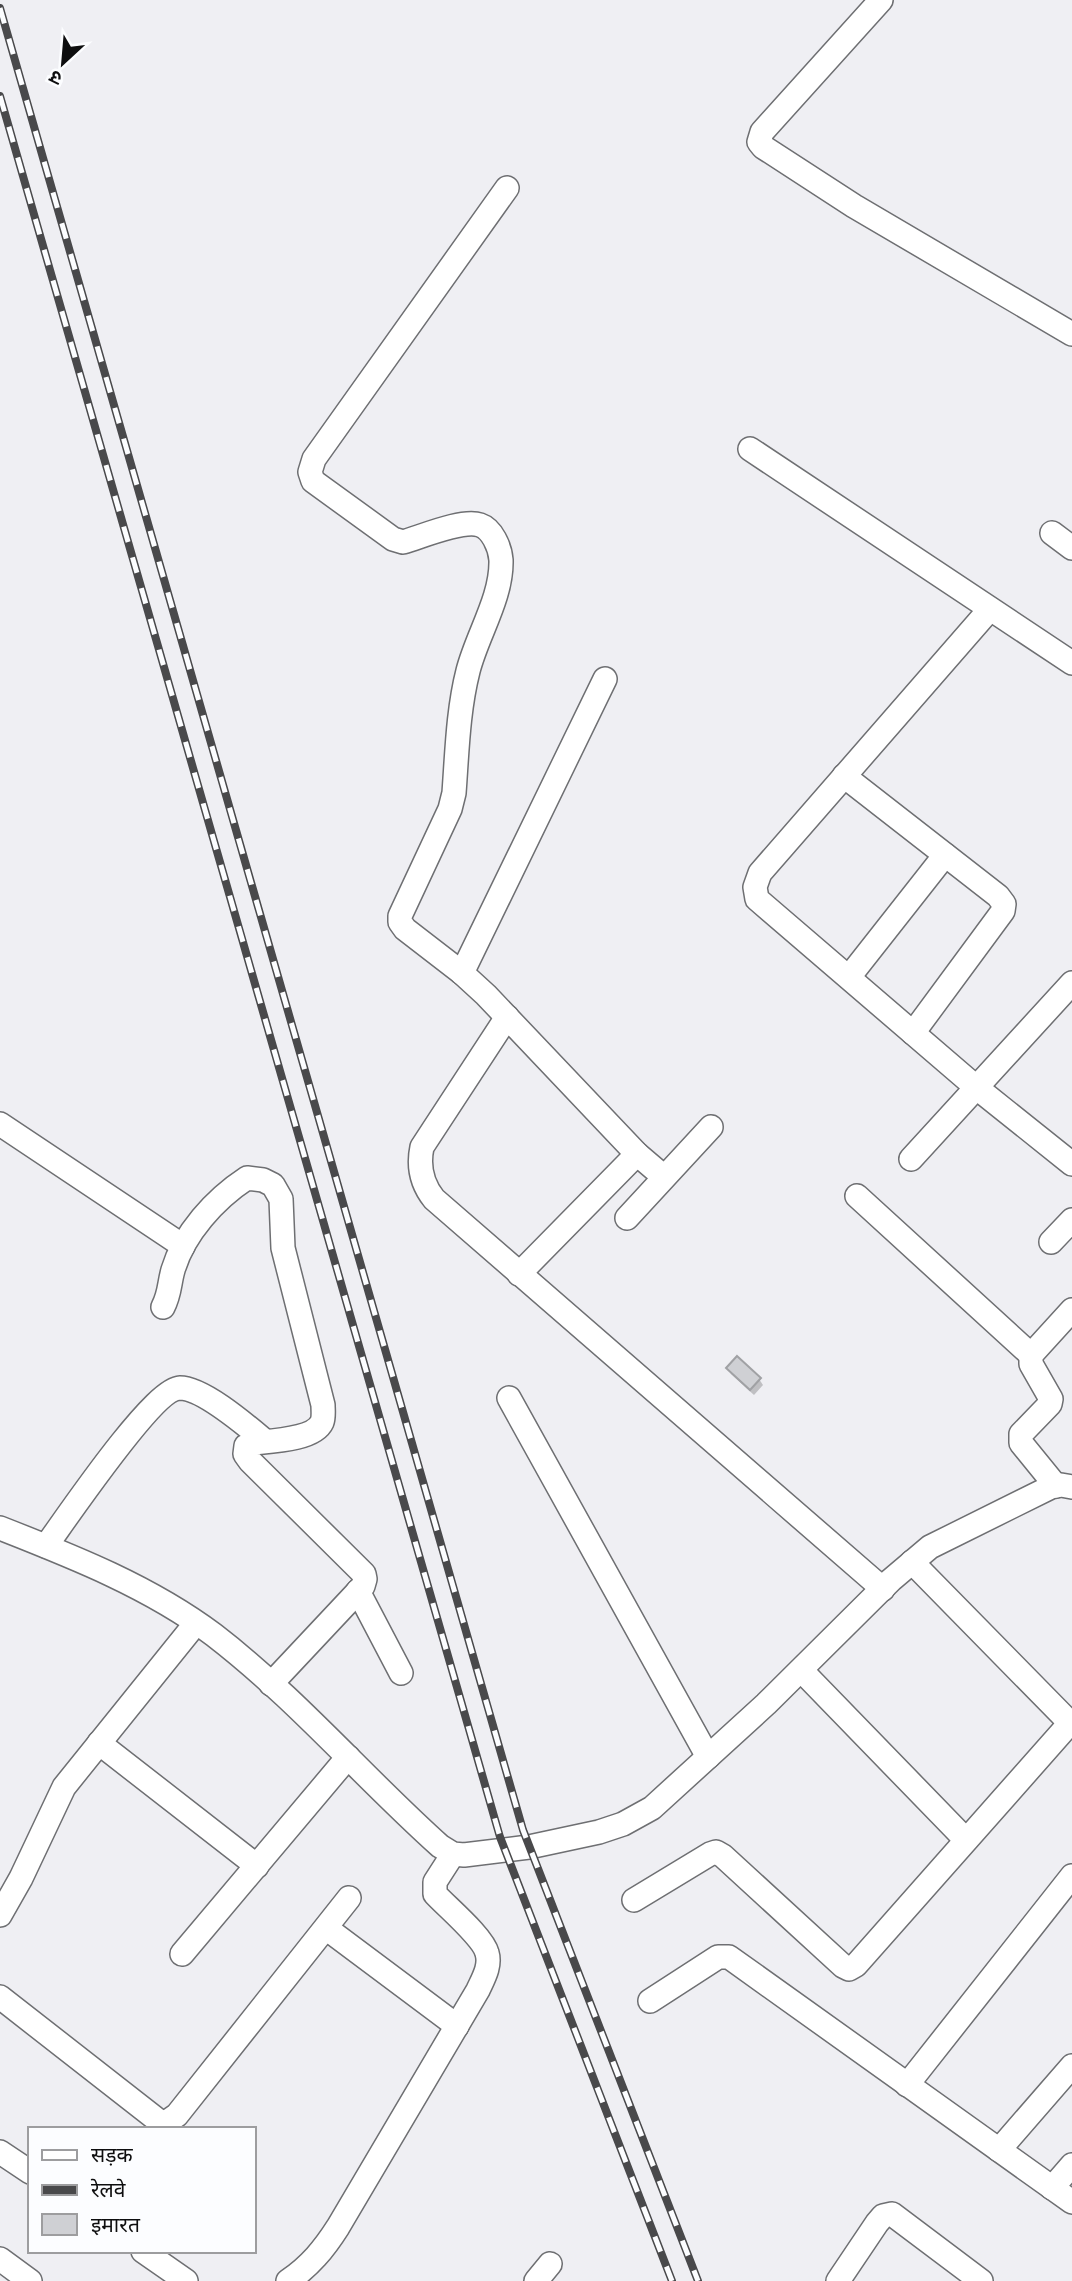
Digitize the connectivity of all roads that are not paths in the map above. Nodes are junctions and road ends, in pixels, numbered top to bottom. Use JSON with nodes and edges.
{"nodes":[{"id":1,"x":881,"y":0,"type":"edge"},
{"id":2,"x":507,"y":188,"type":"dead end"},
{"id":3,"x":1072,"y":334,"type":"edge"},
{"id":4,"x":750,"y":449,"type":"dead end"},
{"id":5,"x":1052,"y":533,"type":"dead end"},
{"id":6,"x":1072,"y":548,"type":"edge"},
{"id":7,"x":990,"y":609,"type":"junction"},
{"id":8,"x":1072,"y":663,"type":"edge"},
{"id":9,"x":605,"y":680,"type":"dead end"},
{"id":10,"x":845,"y":776,"type":"junction"},
{"id":11,"x":945,"y":855,"type":"junction"},
{"id":12,"x":462,"y":973,"type":"junction"},
{"id":13,"x":849,"y":977,"type":"junction"},
{"id":14,"x":1072,"y":982,"type":"edge"},
{"id":15,"x":507,"y":1017,"type":"junction"},
{"id":16,"x":913,"y":1033,"type":"junction"},
{"id":17,"x":977,"y":1088,"type":"junction"},
{"id":18,"x":0,"y":1124,"type":"edge"},
{"id":19,"x":711,"y":1127,"type":"dead end"},
{"id":20,"x":637,"y":1154,"type":"junction"},
{"id":21,"x":911,"y":1159,"type":"dead end"},
{"id":22,"x":1072,"y":1164,"type":"edge"},
{"id":23,"x":664,"y":1177,"type":"junction"},
{"id":24,"x":857,"y":1196,"type":"dead end"},
{"id":25,"x":627,"y":1218,"type":"dead end"},
{"id":26,"x":1072,"y":1220,"type":"edge"},
{"id":27,"x":1051,"y":1242,"type":"dead end"},
{"id":28,"x":183,"y":1246,"type":"junction"},
{"id":29,"x":519,"y":1274,"type":"junction"},
{"id":30,"x":163,"y":1307,"type":"dead end"},
{"id":31,"x":1072,"y":1310,"type":"edge"},
{"id":32,"x":1031,"y":1355,"type":"junction"},
{"id":33,"x":509,"y":1398,"type":"dead end"},
{"id":34,"x":265,"y":1441,"type":"junction"},
{"id":35,"x":1064,"y":1486,"type":"edge"},
{"id":36,"x":0,"y":1528,"type":"edge"},
{"id":37,"x":46,"y":1546,"type":"junction"},
{"id":38,"x":912,"y":1562,"type":"junction"},
{"id":39,"x":883,"y":1588,"type":"junction"},
{"id":40,"x":358,"y":1591,"type":"junction"},
{"id":41,"x":196,"y":1623,"type":"junction"},
{"id":42,"x":801,"y":1670,"type":"junction"},
{"id":43,"x":401,"y":1673,"type":"dead end"},
{"id":44,"x":271,"y":1685,"type":"junction"},
{"id":45,"x":1071,"y":1724,"type":"edge"},
{"id":46,"x":99,"y":1743,"type":"junction"},
{"id":47,"x":348,"y":1757,"type":"junction"},
{"id":48,"x":708,"y":1757,"type":"junction"},
{"id":49,"x":967,"y":1840,"type":"junction"},
{"id":50,"x":453,"y":1854,"type":"junction"},
{"id":51,"x":257,"y":1866,"type":"junction"},
{"id":52,"x":1072,"y":1876,"type":"edge"},
{"id":53,"x":349,"y":1898,"type":"dead end"},
{"id":54,"x":634,"y":1900,"type":"dead end"},
{"id":55,"x":0,"y":1915,"type":"edge"},
{"id":56,"x":326,"y":1928,"type":"junction"},
{"id":57,"x":182,"y":1954,"type":"dead end"},
{"id":58,"x":0,"y":1997,"type":"edge"},
{"id":59,"x":650,"y":2001,"type":"dead end"},
{"id":60,"x":457,"y":2026,"type":"junction"},
{"id":61,"x":1072,"y":2066,"type":"edge"},
{"id":62,"x":907,"y":2085,"type":"junction"},
{"id":63,"x":999,"y":2150,"type":"junction"},
{"id":64,"x":0,"y":2152,"type":"edge"},
{"id":65,"x":1072,"y":2165,"type":"edge"},
{"id":66,"x":28,"y":2171,"type":"edge"},
{"id":67,"x":1052,"y":2188,"type":"junction"},
{"id":68,"x":1072,"y":2202,"type":"edge"},
{"id":69,"x":146,"y":2253,"type":"edge"},
{"id":70,"x":0,"y":2259,"type":"edge"},
{"id":71,"x":30,"y":2281,"type":"edge"},
{"id":72,"x":186,"y":2281,"type":"edge"},
{"id":73,"x":288,"y":2281,"type":"edge"},
{"id":74,"x":838,"y":2281,"type":"edge"},
{"id":75,"x":981,"y":2281,"type":"edge"}],
"edges":[{"from":1,"to":3,"type":"street"},
{"from":2,"to":12,"type":"street"},
{"from":4,"to":7,"type":"street"},
{"from":5,"to":6,"type":"street"},
{"from":7,"to":8,"type":"street"},
{"from":7,"to":10,"type":"street"},
{"from":9,"to":12,"type":"street"},
{"from":10,"to":11,"type":"street"},
{"from":10,"to":13,"type":"street"},
{"from":11,"to":13,"type":"street"},
{"from":11,"to":16,"type":"street"},
{"from":12,"to":15,"type":"street"},
{"from":13,"to":16,"type":"street"},
{"from":14,"to":17,"type":"street"},
{"from":15,"to":20,"type":"street"},
{"from":15,"to":29,"type":"street"},
{"from":16,"to":17,"type":"street"},
{"from":17,"to":21,"type":"street"},
{"from":17,"to":22,"type":"street"},
{"from":18,"to":28,"type":"street"},
{"from":19,"to":23,"type":"street"},
{"from":20,"to":23,"type":"street"},
{"from":20,"to":29,"type":"street"},
{"from":23,"to":25,"type":"street"},
{"from":24,"to":32,"type":"street"},
{"from":26,"to":27,"type":"street"},
{"from":28,"to":30,"type":"street"},
{"from":28,"to":34,"type":"street"},
{"from":29,"to":39,"type":"street"},
{"from":31,"to":32,"type":"street"},
{"from":32,"to":35,"type":"street"},
{"from":33,"to":48,"type":"street"},
{"from":34,"to":37,"type":"street"},
{"from":34,"to":40,"type":"street"},
{"from":35,"to":38,"type":"street"},
{"from":36,"to":37,"type":"street"},
{"from":37,"to":41,"type":"street"},
{"from":38,"to":39,"type":"street"},
{"from":38,"to":45,"type":"street"},
{"from":39,"to":42,"type":"street"},
{"from":40,"to":43,"type":"street"},
{"from":40,"to":44,"type":"street"},
{"from":41,"to":44,"type":"street"},
{"from":41,"to":46,"type":"street"},
{"from":42,"to":48,"type":"street"},
{"from":42,"to":49,"type":"street"},
{"from":44,"to":47,"type":"street"},
{"from":45,"to":49,"type":"street"},
{"from":46,"to":51,"type":"street"},
{"from":46,"to":55,"type":"street"},
{"from":47,"to":50,"type":"street"},
{"from":47,"to":51,"type":"street"},
{"from":48,"to":50,"type":"street"},
{"from":49,"to":54,"type":"street"},
{"from":50,"to":60,"type":"street"},
{"from":51,"to":57,"type":"street"},
{"from":52,"to":62,"type":"street"},
{"from":53,"to":56,"type":"street"},
{"from":56,"to":58,"type":"street"},
{"from":56,"to":60,"type":"street"},
{"from":59,"to":62,"type":"street"},
{"from":60,"to":73,"type":"street"},
{"from":61,"to":63,"type":"street"},
{"from":62,"to":63,"type":"street"},
{"from":63,"to":67,"type":"street"},
{"from":64,"to":66,"type":"street"},
{"from":65,"to":67,"type":"street"},
{"from":67,"to":68,"type":"street"},
{"from":69,"to":72,"type":"street"},
{"from":70,"to":71,"type":"street"},
{"from":74,"to":75,"type":"street"}]}
